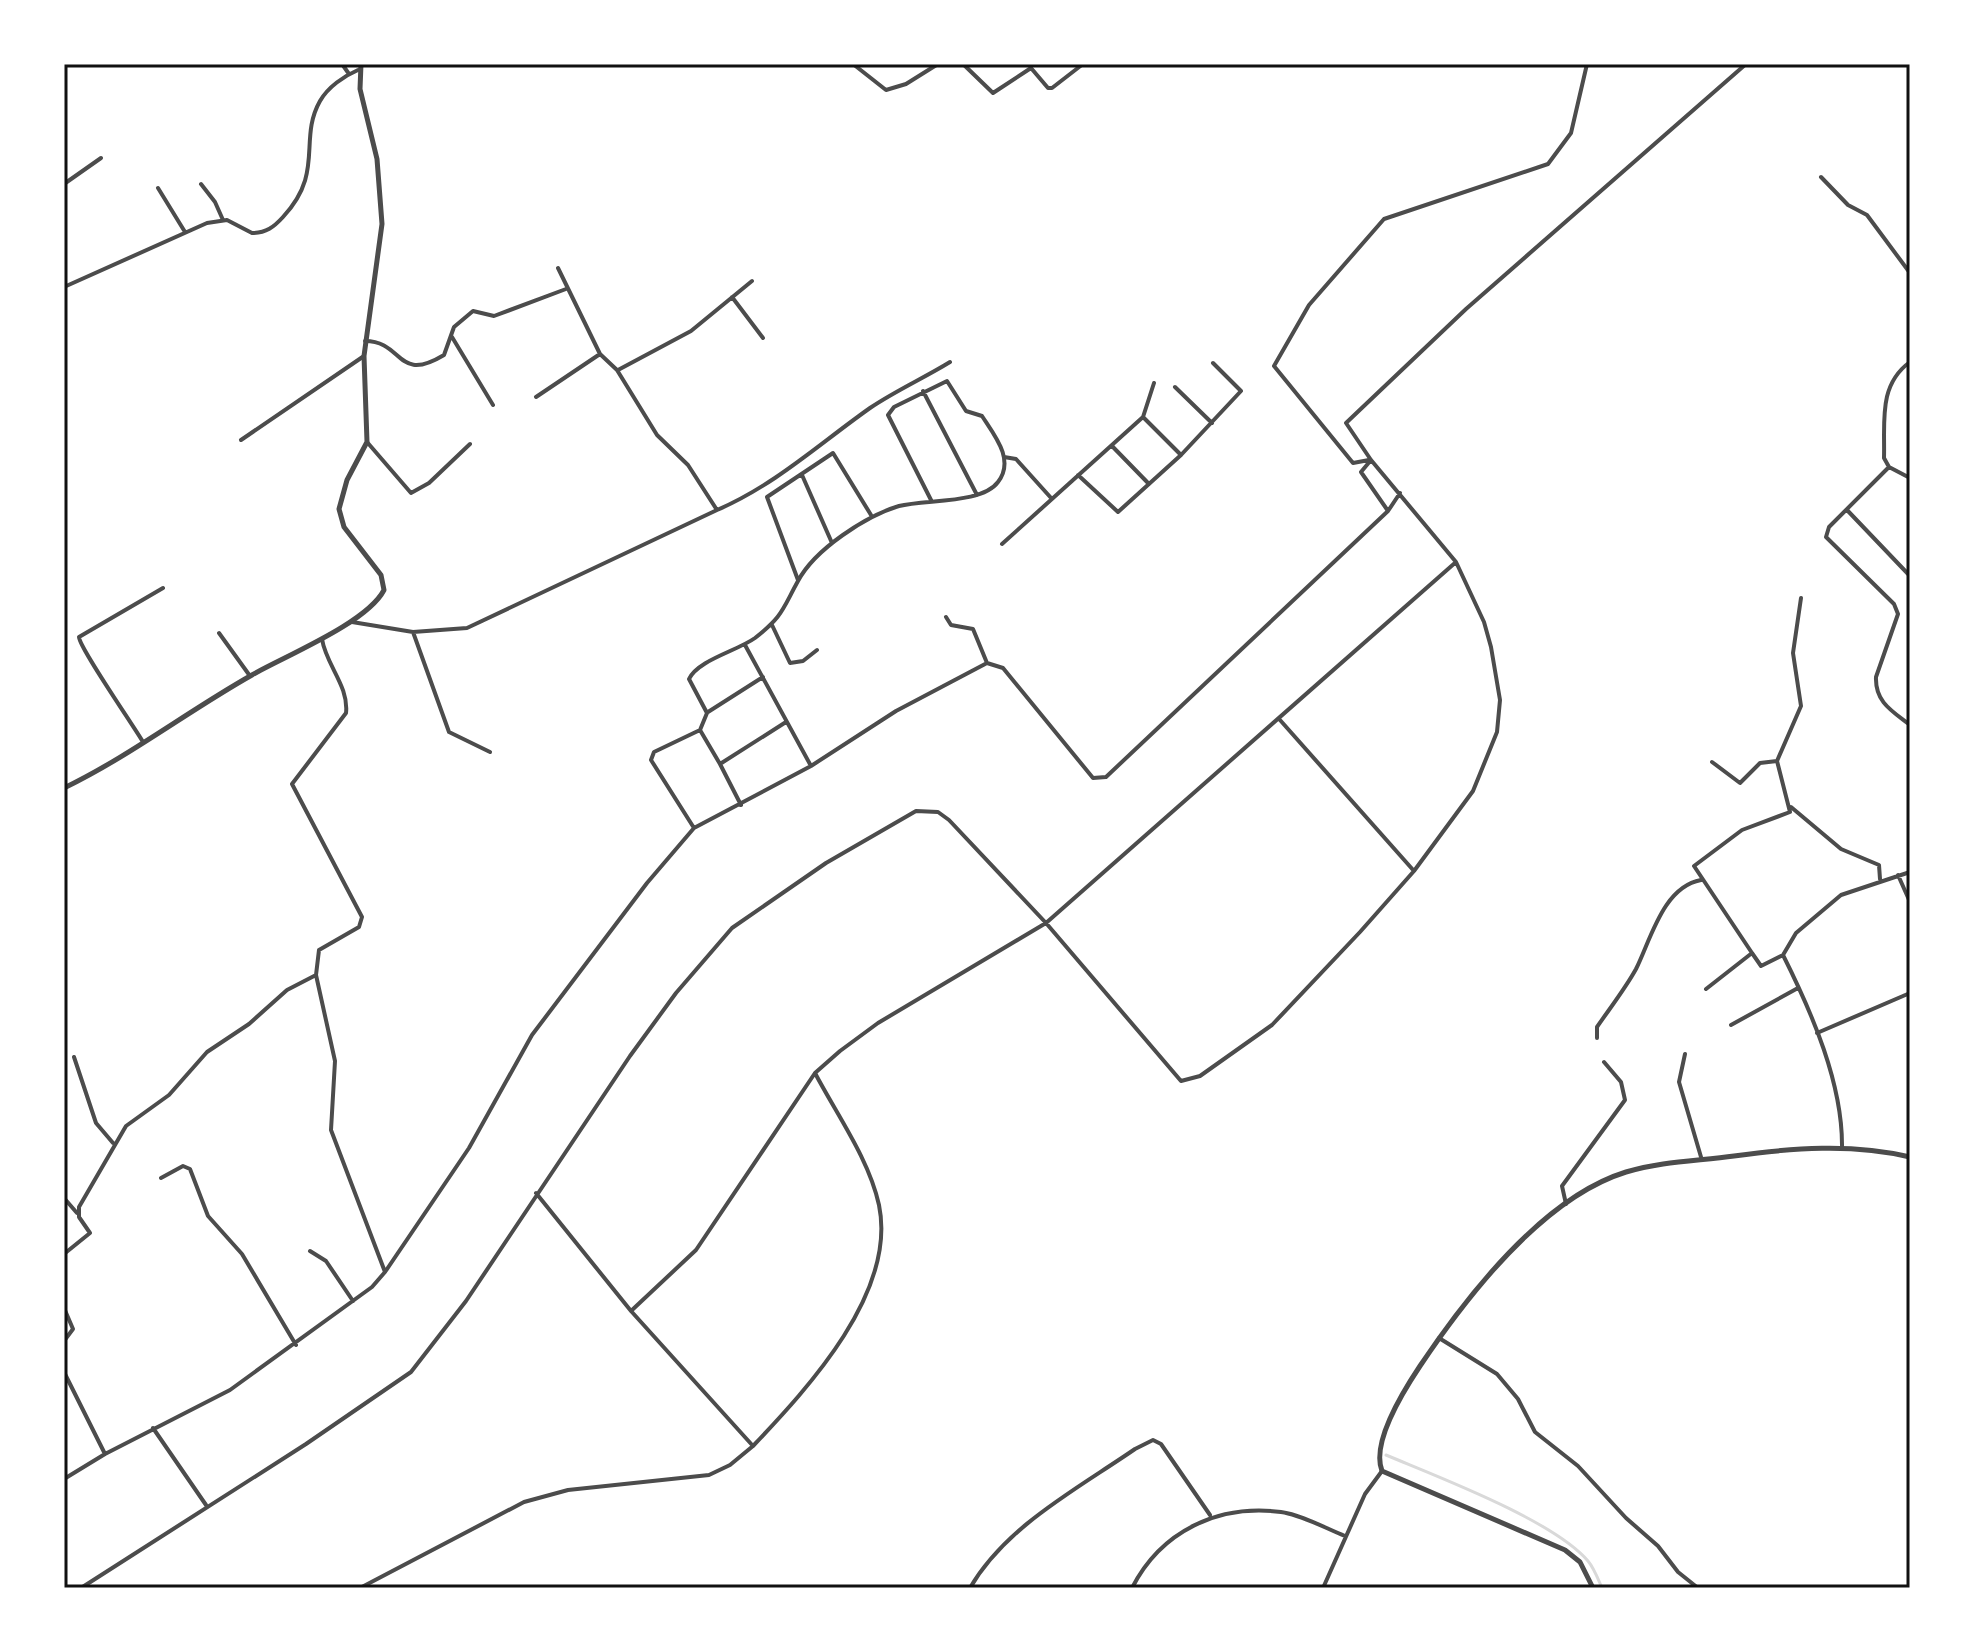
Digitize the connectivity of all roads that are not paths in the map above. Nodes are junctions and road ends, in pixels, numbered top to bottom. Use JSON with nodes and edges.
{"nodes":[{"id":1,"x":342,"y":64,"type":"edge"},
{"id":2,"x":853,"y":64,"type":"edge"},
{"id":3,"x":938,"y":64,"type":"edge"},
{"id":4,"x":963,"y":64,"type":"edge"},
{"id":5,"x":1038,"y":64,"type":"edge"},
{"id":6,"x":1083,"y":64,"type":"edge"},
{"id":7,"x":1587,"y":64,"type":"edge"},
{"id":8,"x":1746,"y":64,"type":"edge"},
{"id":9,"x":359,"y":67,"type":"edge"},
{"id":10,"x":1031,"y":68,"type":"junction"},
{"id":11,"x":348,"y":72,"type":"junction"},
{"id":12,"x":101,"y":158,"type":"dead end"},
{"id":13,"x":1821,"y":177,"type":"dead end"},
{"id":14,"x":64,"y":184,"type":"edge"},
{"id":15,"x":201,"y":184,"type":"dead end"},
{"id":16,"x":158,"y":188,"type":"dead end"},
{"id":17,"x":223,"y":220,"type":"junction"},
{"id":18,"x":185,"y":232,"type":"junction"},
{"id":19,"x":558,"y":268,"type":"dead end"},
{"id":20,"x":1910,"y":273,"type":"edge"},
{"id":21,"x":752,"y":281,"type":"dead end"},
{"id":22,"x":64,"y":287,"type":"edge"},
{"id":23,"x":566,"y":289,"type":"junction"},
{"id":24,"x":732,"y":297,"type":"junction"},
{"id":25,"x":452,"y":337,"type":"junction"},
{"id":26,"x":763,"y":338,"type":"dead end"},
{"id":27,"x":365,"y":341,"type":"junction"},
{"id":28,"x":600,"y":354,"type":"junction"},
{"id":29,"x":364,"y":356,"type":"junction"},
{"id":30,"x":950,"y":362,"type":"dead end"},
{"id":31,"x":1910,"y":362,"type":"edge"},
{"id":32,"x":1213,"y":363,"type":"dead end"},
{"id":33,"x":617,"y":370,"type":"junction"},
{"id":34,"x":1154,"y":383,"type":"dead end"},
{"id":35,"x":1175,"y":387,"type":"dead end"},
{"id":36,"x":923,"y":391,"type":"junction"},
{"id":37,"x":536,"y":397,"type":"dead end"},
{"id":38,"x":493,"y":405,"type":"dead end"},
{"id":39,"x":1143,"y":417,"type":"junction"},
{"id":40,"x":1212,"y":423,"type":"junction"},
{"id":41,"x":241,"y":440,"type":"dead end"},
{"id":42,"x":367,"y":442,"type":"junction"},
{"id":43,"x":470,"y":444,"type":"dead end"},
{"id":44,"x":1112,"y":446,"type":"junction"},
{"id":45,"x":1181,"y":455,"type":"junction"},
{"id":46,"x":1004,"y":457,"type":"junction"},
{"id":47,"x":1371,"y":460,"type":"junction"},
{"id":48,"x":1889,"y":467,"type":"junction"},
{"id":49,"x":802,"y":475,"type":"junction"},
{"id":50,"x":1078,"y":475,"type":"junction"},
{"id":51,"x":1910,"y":478,"type":"edge"},
{"id":52,"x":1149,"y":484,"type":"junction"},
{"id":53,"x":1400,"y":493,"type":"junction"},
{"id":54,"x":977,"y":495,"type":"junction"},
{"id":55,"x":1052,"y":499,"type":"junction"},
{"id":56,"x":931,"y":500,"type":"junction"},
{"id":57,"x":717,"y":510,"type":"junction"},
{"id":58,"x":1847,"y":510,"type":"junction"},
{"id":59,"x":1388,"y":511,"type":"junction"},
{"id":60,"x":871,"y":515,"type":"junction"},
{"id":61,"x":832,"y":543,"type":"junction"},
{"id":62,"x":1002,"y":544,"type":"dead end"},
{"id":63,"x":1456,"y":562,"type":"junction"},
{"id":64,"x":1910,"y":576,"type":"edge"},
{"id":65,"x":798,"y":580,"type":"junction"},
{"id":66,"x":163,"y":588,"type":"dead end"},
{"id":67,"x":1801,"y":598,"type":"dead end"},
{"id":68,"x":946,"y":617,"type":"dead end"},
{"id":69,"x":350,"y":621,"type":"junction"},
{"id":70,"x":772,"y":625,"type":"junction"},
{"id":71,"x":413,"y":632,"type":"junction"},
{"id":72,"x":219,"y":633,"type":"dead end"},
{"id":73,"x":322,"y":639,"type":"junction"},
{"id":74,"x":745,"y":645,"type":"junction"},
{"id":75,"x":817,"y":650,"type":"dead end"},
{"id":76,"x":987,"y":663,"type":"junction"},
{"id":77,"x":250,"y":676,"type":"junction"},
{"id":78,"x":763,"y":677,"type":"junction"},
{"id":79,"x":707,"y":713,"type":"junction"},
{"id":80,"x":1279,"y":720,"type":"junction"},
{"id":81,"x":786,"y":722,"type":"junction"},
{"id":82,"x":1910,"y":725,"type":"edge"},
{"id":83,"x":700,"y":730,"type":"junction"},
{"id":84,"x":144,"y":744,"type":"junction"},
{"id":85,"x":490,"y":752,"type":"dead end"},
{"id":86,"x":1777,"y":761,"type":"junction"},
{"id":87,"x":1712,"y":762,"type":"dead end"},
{"id":88,"x":720,"y":764,"type":"junction"},
{"id":89,"x":811,"y":766,"type":"junction"},
{"id":90,"x":64,"y":788,"type":"edge"},
{"id":91,"x":741,"y":805,"type":"junction"},
{"id":92,"x":1791,"y":807,"type":"junction"},
{"id":93,"x":694,"y":828,"type":"junction"},
{"id":94,"x":1414,"y":871,"type":"junction"},
{"id":95,"x":1910,"y":872,"type":"edge"},
{"id":96,"x":1898,"y":875,"type":"junction"},
{"id":97,"x":1880,"y":879,"type":"junction"},
{"id":98,"x":1701,"y":880,"type":"junction"},
{"id":99,"x":1910,"y":902,"type":"edge"},
{"id":100,"x":1046,"y":923,"type":"junction"},
{"id":101,"x":1752,"y":953,"type":"junction"},
{"id":102,"x":1783,"y":955,"type":"junction"},
{"id":103,"x":316,"y":975,"type":"junction"},
{"id":104,"x":1798,"y":988,"type":"junction"},
{"id":105,"x":1706,"y":989,"type":"dead end"},
{"id":106,"x":1910,"y":993,"type":"edge"},
{"id":107,"x":1731,"y":1025,"type":"dead end"},
{"id":108,"x":1816,"y":1034,"type":"junction"},
{"id":109,"x":1597,"y":1038,"type":"dead end"},
{"id":110,"x":1685,"y":1054,"type":"dead end"},
{"id":111,"x":74,"y":1057,"type":"dead end"},
{"id":112,"x":1604,"y":1062,"type":"dead end"},
{"id":113,"x":815,"y":1073,"type":"junction"},
{"id":114,"x":113,"y":1143,"type":"junction"},
{"id":115,"x":1842,"y":1148,"type":"junction"},
{"id":116,"x":1701,"y":1157,"type":"junction"},
{"id":117,"x":1910,"y":1157,"type":"edge"},
{"id":118,"x":161,"y":1178,"type":"dead end"},
{"id":119,"x":536,"y":1193,"type":"junction"},
{"id":120,"x":64,"y":1198,"type":"edge"},
{"id":121,"x":1566,"y":1204,"type":"junction"},
{"id":122,"x":77,"y":1213,"type":"junction"},
{"id":123,"x":310,"y":1251,"type":"dead end"},
{"id":124,"x":64,"y":1254,"type":"edge"},
{"id":125,"x":385,"y":1272,"type":"junction"},
{"id":126,"x":353,"y":1301,"type":"junction"},
{"id":127,"x":64,"y":1308,"type":"edge"},
{"id":128,"x":631,"y":1311,"type":"junction"},
{"id":129,"x":1439,"y":1338,"type":"junction"},
{"id":130,"x":64,"y":1341,"type":"edge"},
{"id":131,"x":296,"y":1345,"type":"junction"},
{"id":132,"x":64,"y":1372,"type":"edge"},
{"id":133,"x":153,"y":1428,"type":"junction"},
{"id":134,"x":753,"y":1446,"type":"junction"},
{"id":135,"x":105,"y":1454,"type":"junction"},
{"id":136,"x":1382,"y":1471,"type":"junction"},
{"id":137,"x":64,"y":1479,"type":"edge"},
{"id":138,"x":206,"y":1505,"type":"junction"},
{"id":139,"x":1210,"y":1515,"type":"junction"},
{"id":140,"x":1345,"y":1536,"type":"junction"},
{"id":141,"x":89,"y":1585,"type":"edge"},
{"id":142,"x":81,"y":1588,"type":"edge"},
{"id":143,"x":360,"y":1588,"type":"edge"},
{"id":144,"x":970,"y":1588,"type":"edge"},
{"id":145,"x":1132,"y":1588,"type":"edge"},
{"id":146,"x":1323,"y":1588,"type":"edge"},
{"id":147,"x":1593,"y":1588,"type":"edge"},
{"id":148,"x":1698,"y":1588,"type":"edge"}],
"edges":[{"from":1,"to":11,"type":"street"},
{"from":2,"to":3,"type":"street"},
{"from":4,"to":10,"type":"street"},
{"from":5,"to":10,"type":"street"},
{"from":6,"to":10,"type":"street"},
{"from":7,"to":47,"type":"street"},
{"from":8,"to":47,"type":"street"},
{"from":9,"to":11,"type":"street"},
{"from":9,"to":27,"type":"street"},
{"from":11,"to":17,"type":"street"},
{"from":12,"to":14,"type":"street"},
{"from":13,"to":20,"type":"street"},
{"from":15,"to":17,"type":"street"},
{"from":16,"to":18,"type":"street"},
{"from":17,"to":18,"type":"street"},
{"from":18,"to":22,"type":"street"},
{"from":19,"to":23,"type":"street"},
{"from":21,"to":24,"type":"street"},
{"from":23,"to":25,"type":"street"},
{"from":23,"to":28,"type":"street"},
{"from":24,"to":26,"type":"street"},
{"from":24,"to":33,"type":"street"},
{"from":25,"to":27,"type":"street"},
{"from":25,"to":38,"type":"street"},
{"from":27,"to":29,"type":"street"},
{"from":28,"to":33,"type":"street"},
{"from":28,"to":37,"type":"street"},
{"from":29,"to":41,"type":"street"},
{"from":29,"to":42,"type":"street"},
{"from":30,"to":57,"type":"street"},
{"from":31,"to":48,"type":"street"},
{"from":32,"to":40,"type":"street"},
{"from":33,"to":57,"type":"street"},
{"from":34,"to":39,"type":"street"},
{"from":35,"to":40,"type":"street"},
{"from":36,"to":46,"type":"street"},
{"from":36,"to":54,"type":"street"},
{"from":36,"to":56,"type":"street"},
{"from":39,"to":44,"type":"street"},
{"from":39,"to":45,"type":"street"},
{"from":40,"to":45,"type":"street"},
{"from":42,"to":43,"type":"street"},
{"from":42,"to":69,"type":"street"},
{"from":44,"to":50,"type":"street"},
{"from":44,"to":52,"type":"street"},
{"from":45,"to":52,"type":"street"},
{"from":46,"to":54,"type":"street"},
{"from":46,"to":55,"type":"street"},
{"from":47,"to":53,"type":"street"},
{"from":47,"to":59,"type":"street"},
{"from":48,"to":51,"type":"street"},
{"from":48,"to":58,"type":"street"},
{"from":49,"to":60,"type":"street"},
{"from":49,"to":61,"type":"street"},
{"from":49,"to":65,"type":"street"},
{"from":50,"to":52,"type":"street"},
{"from":50,"to":55,"type":"street"},
{"from":53,"to":59,"type":"street"},
{"from":53,"to":63,"type":"street"},
{"from":54,"to":56,"type":"street"},
{"from":55,"to":62,"type":"street"},
{"from":56,"to":60,"type":"street"},
{"from":57,"to":71,"type":"street"},
{"from":58,"to":64,"type":"street"},
{"from":58,"to":82,"type":"street"},
{"from":59,"to":76,"type":"street"},
{"from":60,"to":61,"type":"street"},
{"from":61,"to":65,"type":"street"},
{"from":63,"to":80,"type":"street"},
{"from":63,"to":94,"type":"street"},
{"from":65,"to":70,"type":"street"},
{"from":66,"to":84,"type":"street"},
{"from":67,"to":86,"type":"street"},
{"from":68,"to":76,"type":"street"},
{"from":69,"to":71,"type":"street"},
{"from":69,"to":73,"type":"street"},
{"from":70,"to":74,"type":"street"},
{"from":70,"to":75,"type":"street"},
{"from":71,"to":85,"type":"street"},
{"from":72,"to":77,"type":"street"},
{"from":73,"to":77,"type":"street"},
{"from":73,"to":103,"type":"street"},
{"from":74,"to":78,"type":"street"},
{"from":74,"to":79,"type":"street"},
{"from":76,"to":89,"type":"street"},
{"from":77,"to":84,"type":"street"},
{"from":78,"to":79,"type":"street"},
{"from":78,"to":81,"type":"street"},
{"from":79,"to":83,"type":"street"},
{"from":80,"to":94,"type":"street"},
{"from":80,"to":100,"type":"street"},
{"from":81,"to":88,"type":"street"},
{"from":81,"to":89,"type":"street"},
{"from":83,"to":88,"type":"street"},
{"from":83,"to":93,"type":"street"},
{"from":84,"to":90,"type":"street"},
{"from":86,"to":87,"type":"street"},
{"from":86,"to":92,"type":"street"},
{"from":88,"to":91,"type":"street"},
{"from":89,"to":91,"type":"street"},
{"from":91,"to":93,"type":"street"},
{"from":92,"to":97,"type":"street"},
{"from":92,"to":98,"type":"street"},
{"from":93,"to":125,"type":"street"},
{"from":94,"to":100,"type":"street"},
{"from":95,"to":96,"type":"street"},
{"from":96,"to":97,"type":"street"},
{"from":96,"to":99,"type":"street"},
{"from":97,"to":102,"type":"street"},
{"from":98,"to":101,"type":"street"},
{"from":98,"to":109,"type":"street"},
{"from":100,"to":113,"type":"street"},
{"from":100,"to":119,"type":"street"},
{"from":101,"to":102,"type":"street"},
{"from":101,"to":105,"type":"street"},
{"from":102,"to":104,"type":"street"},
{"from":103,"to":114,"type":"street"},
{"from":103,"to":125,"type":"street"},
{"from":104,"to":107,"type":"street"},
{"from":104,"to":108,"type":"street"},
{"from":106,"to":108,"type":"street"},
{"from":108,"to":115,"type":"street"},
{"from":110,"to":116,"type":"street"},
{"from":111,"to":114,"type":"street"},
{"from":112,"to":121,"type":"street"},
{"from":113,"to":128,"type":"street"},
{"from":113,"to":134,"type":"street"},
{"from":114,"to":122,"type":"street"},
{"from":115,"to":116,"type":"street"},
{"from":115,"to":117,"type":"street"},
{"from":116,"to":121,"type":"street"},
{"from":118,"to":131,"type":"street"},
{"from":119,"to":128,"type":"street"},
{"from":119,"to":138,"type":"street"},
{"from":120,"to":122,"type":"street"},
{"from":121,"to":129,"type":"street"},
{"from":122,"to":124,"type":"street"},
{"from":123,"to":126,"type":"street"},
{"from":125,"to":126,"type":"street"},
{"from":126,"to":131,"type":"street"},
{"from":127,"to":130,"type":"street"},
{"from":128,"to":134,"type":"street"},
{"from":129,"to":136,"type":"street"},
{"from":129,"to":148,"type":"street"},
{"from":131,"to":133,"type":"street"},
{"from":132,"to":135,"type":"street"},
{"from":133,"to":135,"type":"street"},
{"from":133,"to":138,"type":"street"},
{"from":134,"to":143,"type":"street"},
{"from":135,"to":137,"type":"street"},
{"from":136,"to":140,"type":"street"},
{"from":136,"to":147,"type":"street"},
{"from":138,"to":141,"type":"street"},
{"from":139,"to":140,"type":"street"},
{"from":139,"to":144,"type":"street"},
{"from":139,"to":145,"type":"street"},
{"from":140,"to":146,"type":"street"},
{"from":141,"to":142,"type":"street"}]}
